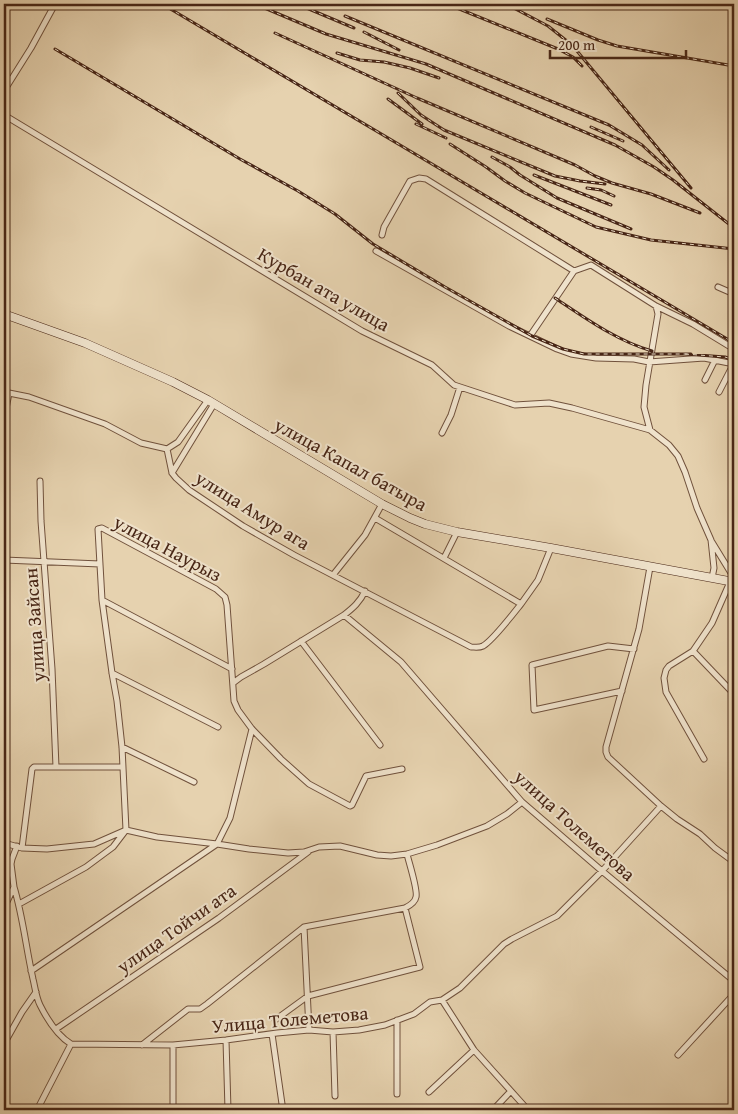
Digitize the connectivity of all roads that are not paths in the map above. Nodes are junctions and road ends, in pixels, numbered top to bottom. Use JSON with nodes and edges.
{"nodes":[{"id":1,"x":55,"y":4,"type":"edge"},
{"id":2,"x":4,"y":91,"type":"edge"},
{"id":3,"x":4,"y":114,"type":"edge"},
{"id":4,"x":382,"y":235,"type":"dead end"},
{"id":5,"x":376,"y":250,"type":"dead end"},
{"id":6,"x":574,"y":271,"type":"junction"},
{"id":7,"x":718,"y":287,"type":"dead end"},
{"id":8,"x":734,"y":294,"type":"edge"},
{"id":9,"x":656,"y":306,"type":"junction"},
{"id":10,"x":4,"y":314,"type":"edge"},
{"id":11,"x":530,"y":336,"type":"junction"},
{"id":12,"x":734,"y":349,"type":"edge"},
{"id":13,"x":715,"y":360,"type":"junction"},
{"id":14,"x":649,"y":362,"type":"junction"},
{"id":15,"x":734,"y":363,"type":"edge"},
{"id":16,"x":705,"y":380,"type":"dead end"},
{"id":17,"x":460,"y":387,"type":"junction"},
{"id":18,"x":719,"y":392,"type":"dead end"},
{"id":19,"x":7,"y":393,"type":"edge"},
{"id":20,"x":211,"y":402,"type":"junction"},
{"id":21,"x":4,"y":419,"type":"edge"},
{"id":22,"x":650,"y":430,"type":"junction"},
{"id":23,"x":442,"y":433,"type":"dead end"},
{"id":24,"x":167,"y":448,"type":"junction"},
{"id":25,"x":172,"y":474,"type":"junction"},
{"id":26,"x":40,"y":481,"type":"dead end"},
{"id":27,"x":382,"y":504,"type":"junction"},
{"id":28,"x":375,"y":518,"type":"junction"},
{"id":29,"x":457,"y":532,"type":"junction"},
{"id":30,"x":711,"y":540,"type":"junction"},
{"id":31,"x":551,"y":548,"type":"junction"},
{"id":32,"x":444,"y":558,"type":"junction"},
{"id":33,"x":4,"y":560,"type":"edge"},
{"id":34,"x":44,"y":561,"type":"junction"},
{"id":35,"x":100,"y":564,"type":"junction"},
{"id":36,"x":650,"y":567,"type":"junction"},
{"id":37,"x":333,"y":575,"type":"junction"},
{"id":38,"x":712,"y":578,"type":"junction"},
{"id":39,"x":733,"y":581,"type":"edge"},
{"id":40,"x":365,"y":591,"type":"junction"},
{"id":41,"x":102,"y":600,"type":"junction"},
{"id":42,"x":521,"y":604,"type":"junction"},
{"id":43,"x":344,"y":615,"type":"junction"},
{"id":44,"x":301,"y":641,"type":"junction"},
{"id":45,"x":634,"y":649,"type":"junction"},
{"id":46,"x":693,"y":651,"type":"junction"},
{"id":47,"x":232,"y":669,"type":"junction"},
{"id":48,"x":112,"y":673,"type":"junction"},
{"id":49,"x":233,"y":683,"type":"junction"},
{"id":50,"x":622,"y":691,"type":"junction"},
{"id":51,"x":734,"y":694,"type":"edge"},
{"id":52,"x":218,"y":728,"type":"dead end"},
{"id":53,"x":252,"y":729,"type":"junction"},
{"id":54,"x":380,"y":745,"type":"dead end"},
{"id":55,"x":122,"y":747,"type":"junction"},
{"id":56,"x":704,"y":759,"type":"dead end"},
{"id":57,"x":56,"y":767,"type":"junction"},
{"id":58,"x":123,"y":767,"type":"junction"},
{"id":59,"x":402,"y":769,"type":"dead end"},
{"id":60,"x":194,"y":782,"type":"dead end"},
{"id":61,"x":522,"y":802,"type":"junction"},
{"id":62,"x":661,"y":806,"type":"junction"},
{"id":63,"x":126,"y":830,"type":"junction"},
{"id":64,"x":4,"y":843,"type":"edge"},
{"id":65,"x":217,"y":844,"type":"junction"},
{"id":66,"x":19,"y":847,"type":"junction"},
{"id":67,"x":312,"y":849,"type":"junction"},
{"id":68,"x":407,"y":854,"type":"junction"},
{"id":69,"x":734,"y":862,"type":"edge"},
{"id":70,"x":602,"y":871,"type":"junction"},
{"id":71,"x":14,"y":887,"type":"junction"},
{"id":72,"x":19,"y":904,"type":"junction"},
{"id":73,"x":4,"y":908,"type":"edge"},
{"id":74,"x":405,"y":908,"type":"junction"},
{"id":75,"x":304,"y":926,"type":"junction"},
{"id":76,"x":31,"y":971,"type":"junction"},
{"id":77,"x":734,"y":981,"type":"edge"},
{"id":78,"x":36,"y":992,"type":"junction"},
{"id":79,"x":734,"y":994,"type":"edge"},
{"id":80,"x":308,"y":996,"type":"junction"},
{"id":81,"x":442,"y":1000,"type":"junction"},
{"id":82,"x":276,"y":1020,"type":"dead end"},
{"id":83,"x":397,"y":1020,"type":"junction"},
{"id":84,"x":56,"y":1029,"type":"junction"},
{"id":85,"x":309,"y":1030,"type":"junction"},
{"id":86,"x":333,"y":1032,"type":"junction"},
{"id":87,"x":272,"y":1034,"type":"junction"},
{"id":88,"x":226,"y":1040,"type":"junction"},
{"id":89,"x":4,"y":1044,"type":"edge"},
{"id":90,"x":71,"y":1044,"type":"junction"},
{"id":91,"x":142,"y":1045,"type":"junction"},
{"id":92,"x":173,"y":1045,"type":"junction"},
{"id":93,"x":474,"y":1050,"type":"junction"},
{"id":94,"x":678,"y":1055,"type":"dead end"},
{"id":95,"x":511,"y":1091,"type":"junction"},
{"id":96,"x":429,"y":1092,"type":"dead end"},
{"id":97,"x":397,"y":1094,"type":"dead end"},
{"id":98,"x":335,"y":1096,"type":"dead end"},
{"id":99,"x":282,"y":1104,"type":"dead end"},
{"id":100,"x":37,"y":1110,"type":"edge"},
{"id":101,"x":173,"y":1110,"type":"edge"},
{"id":102,"x":228,"y":1110,"type":"edge"},
{"id":103,"x":493,"y":1110,"type":"edge"},
{"id":104,"x":528,"y":1110,"type":"edge"}],
"edges":[{"from":1,"to":2,"type":"street"},
{"from":3,"to":17,"type":"street","name":"Курбан ата улица"},
{"from":4,"to":6,"type":"street"},
{"from":5,"to":11,"type":"street"},
{"from":6,"to":9,"type":"street"},
{"from":6,"to":11,"type":"street"},
{"from":7,"to":8,"type":"street"},
{"from":9,"to":12,"type":"street"},
{"from":9,"to":14,"type":"street"},
{"from":10,"to":20,"type":"main road","name":"улица Капал батыра"},
{"from":11,"to":14,"type":"street"},
{"from":13,"to":14,"type":"street"},
{"from":13,"to":15,"type":"street"},
{"from":13,"to":16,"type":"street"},
{"from":14,"to":22,"type":"street"},
{"from":15,"to":18,"type":"street"},
{"from":17,"to":22,"type":"street","name":"Курбан ата улица"},
{"from":17,"to":23,"type":"street"},
{"from":19,"to":21,"type":"street"},
{"from":19,"to":24,"type":"street"},
{"from":20,"to":24,"type":"street"},
{"from":20,"to":25,"type":"street"},
{"from":20,"to":27,"type":"main road","name":"улица Капал батыра"},
{"from":22,"to":30,"type":"street"},
{"from":24,"to":25,"type":"street","name":"улица Амур ага"},
{"from":25,"to":37,"type":"street","name":"улица Амур ага"},
{"from":26,"to":34,"type":"street","name":"улица Зайсан"},
{"from":27,"to":28,"type":"street"},
{"from":27,"to":29,"type":"main road","name":"улица Капал батыра"},
{"from":28,"to":32,"type":"street"},
{"from":28,"to":37,"type":"street"},
{"from":29,"to":31,"type":"main road","name":"улица Капал батыра"},
{"from":29,"to":32,"type":"street"},
{"from":30,"to":38,"type":"street"},
{"from":30,"to":39,"type":"street"},
{"from":31,"to":36,"type":"main road","name":"улица Капал батыра"},
{"from":31,"to":42,"type":"street"},
{"from":32,"to":42,"type":"street"},
{"from":33,"to":34,"type":"street"},
{"from":34,"to":35,"type":"street"},
{"from":34,"to":57,"type":"street","name":"улица Зайсан"},
{"from":35,"to":41,"type":"street"},
{"from":35,"to":47,"type":"street","name":"улица Наурыз"},
{"from":36,"to":38,"type":"main road","name":"улица Капал батыра"},
{"from":36,"to":45,"type":"street"},
{"from":37,"to":40,"type":"street","name":"улица Амур ага"},
{"from":38,"to":39,"type":"main road","name":"улица Капал батыра"},
{"from":39,"to":46,"type":"street"},
{"from":40,"to":42,"type":"street","name":"улица Амур ага"},
{"from":40,"to":43,"type":"street"},
{"from":41,"to":47,"type":"street"},
{"from":41,"to":48,"type":"street"},
{"from":43,"to":44,"type":"street"},
{"from":43,"to":61,"type":"street","name":"улица Толеметова"},
{"from":44,"to":49,"type":"street"},
{"from":44,"to":54,"type":"street"},
{"from":45,"to":50,"type":"street"},
{"from":45,"to":50,"type":"street"},
{"from":46,"to":51,"type":"street"},
{"from":46,"to":56,"type":"street"},
{"from":47,"to":49,"type":"street","name":"улица Наурыз"},
{"from":48,"to":52,"type":"street"},
{"from":48,"to":55,"type":"street"},
{"from":49,"to":53,"type":"street","name":"улица Наурыз"},
{"from":50,"to":62,"type":"street"},
{"from":53,"to":59,"type":"street","name":"улица Наурыз"},
{"from":53,"to":65,"type":"street"},
{"from":55,"to":58,"type":"street"},
{"from":55,"to":60,"type":"street"},
{"from":57,"to":58,"type":"street"},
{"from":57,"to":66,"type":"street"},
{"from":58,"to":63,"type":"street"},
{"from":61,"to":68,"type":"street"},
{"from":61,"to":70,"type":"street","name":"улица Толеметова"},
{"from":62,"to":69,"type":"street"},
{"from":62,"to":70,"type":"street","name":"Улица Толеметова"},
{"from":63,"to":65,"type":"street"},
{"from":63,"to":66,"type":"street"},
{"from":63,"to":72,"type":"street"},
{"from":64,"to":66,"type":"street"},
{"from":65,"to":67,"type":"street"},
{"from":65,"to":76,"type":"street"},
{"from":66,"to":71,"type":"street"},
{"from":67,"to":68,"type":"street"},
{"from":67,"to":84,"type":"street","name":"улица Тойчи ата"},
{"from":68,"to":74,"type":"street"},
{"from":70,"to":77,"type":"street","name":"улица Толеметова"},
{"from":70,"to":81,"type":"street","name":"Улица Толеметова"},
{"from":71,"to":72,"type":"street"},
{"from":71,"to":73,"type":"street"},
{"from":72,"to":76,"type":"street"},
{"from":74,"to":75,"type":"street"},
{"from":74,"to":80,"type":"street"},
{"from":75,"to":80,"type":"street"},
{"from":75,"to":91,"type":"street"},
{"from":76,"to":78,"type":"street"},
{"from":78,"to":84,"type":"street"},
{"from":78,"to":89,"type":"street"},
{"from":79,"to":94,"type":"street"},
{"from":80,"to":82,"type":"street"},
{"from":80,"to":85,"type":"street"},
{"from":81,"to":83,"type":"street","name":"Улица Толеметова"},
{"from":81,"to":93,"type":"street"},
{"from":83,"to":86,"type":"street","name":"Улица Толеметова"},
{"from":83,"to":97,"type":"street"},
{"from":84,"to":90,"type":"street"},
{"from":85,"to":86,"type":"street","name":"Улица Толеметова"},
{"from":85,"to":87,"type":"street","name":"Улица Толеметова"},
{"from":86,"to":98,"type":"street"},
{"from":87,"to":88,"type":"street","name":"Улица Толеметова"},
{"from":87,"to":99,"type":"street"},
{"from":88,"to":92,"type":"street","name":"Улица Толеметова"},
{"from":88,"to":102,"type":"street"},
{"from":90,"to":91,"type":"street","name":"Улица Толеметова"},
{"from":90,"to":100,"type":"street"},
{"from":91,"to":92,"type":"street","name":"Улица Толеметова"},
{"from":92,"to":101,"type":"street"},
{"from":93,"to":95,"type":"street"},
{"from":93,"to":96,"type":"street"},
{"from":95,"to":103,"type":"street"},
{"from":95,"to":104,"type":"street"}]}
